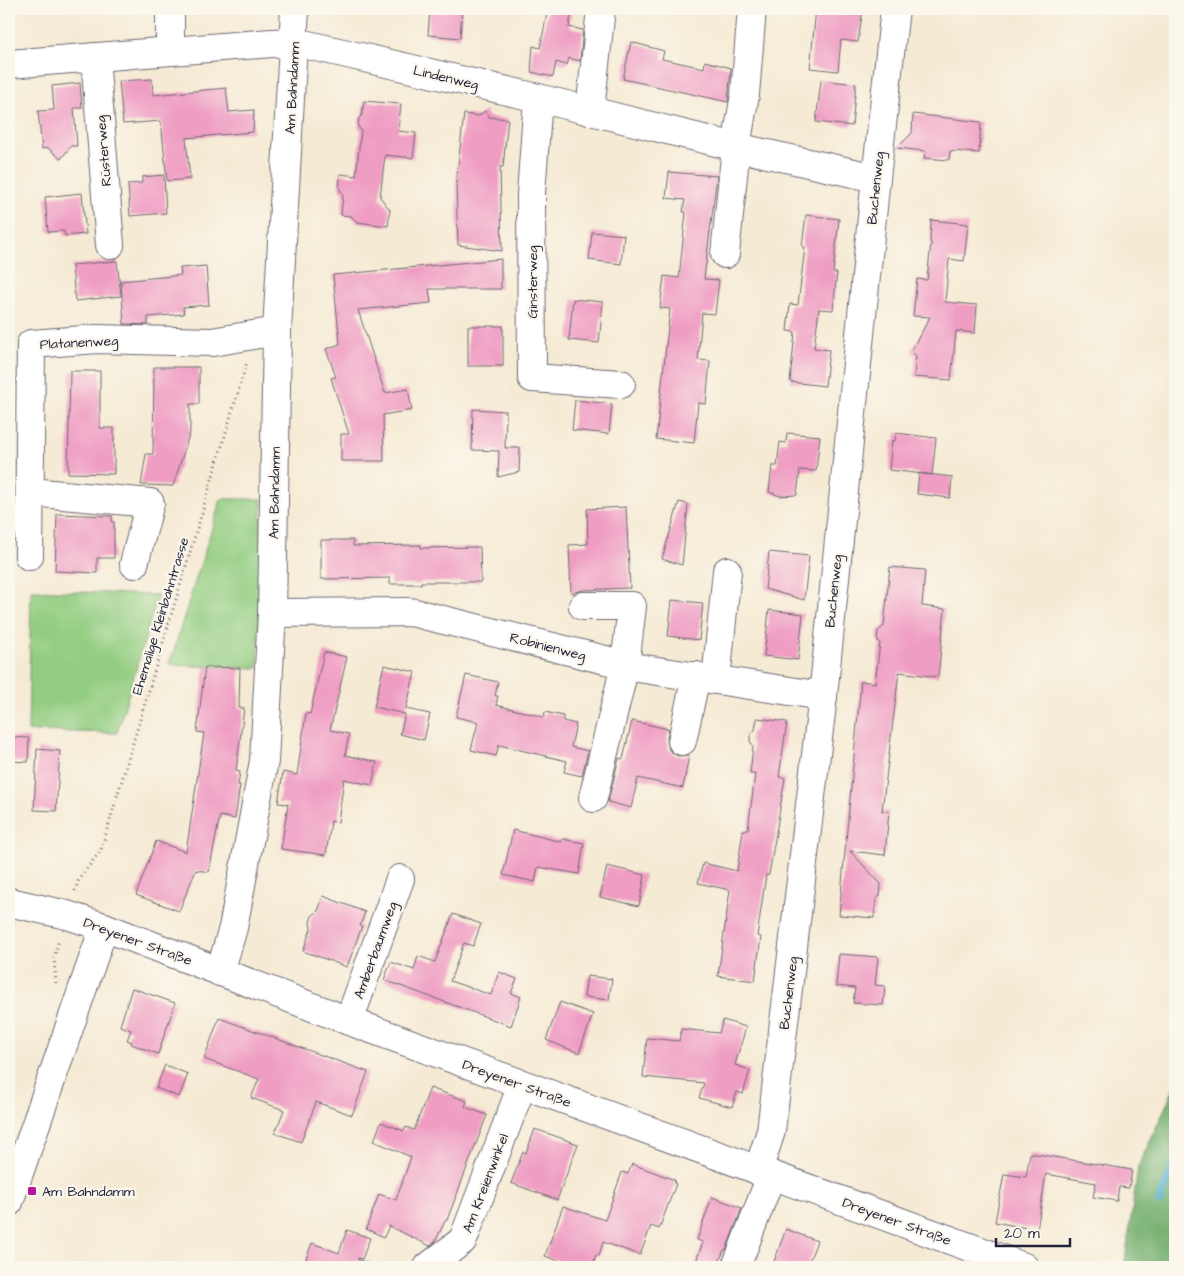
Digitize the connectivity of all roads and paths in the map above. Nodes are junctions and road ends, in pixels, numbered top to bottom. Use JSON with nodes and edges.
{"nodes":[{"id":1,"x":170,"y":9,"type":"edge"},
{"id":2,"x":295,"y":9,"type":"edge"},
{"id":3,"x":601,"y":9,"type":"edge"},
{"id":4,"x":752,"y":9,"type":"edge"},
{"id":5,"x":895,"y":9,"type":"edge"},
{"id":6,"x":295,"y":42,"type":"junction"},
{"id":7,"x":170,"y":51,"type":"junction"},
{"id":8,"x":95,"y":56,"type":"junction"},
{"id":9,"x":9,"y":64,"type":"edge"},
{"id":10,"x":538,"y":98,"type":"junction"},
{"id":11,"x":590,"y":111,"type":"junction"},
{"id":12,"x":736,"y":147,"type":"junction"},
{"id":13,"x":876,"y":178,"type":"junction"},
{"id":14,"x":110,"y":245,"type":"dead end"},
{"id":15,"x":725,"y":254,"type":"dead end"},
{"id":16,"x":267,"y":332,"type":"junction"},
{"id":17,"x":621,"y":384,"type":"dead end"},
{"id":18,"x":30,"y":492,"type":"junction"},
{"id":19,"x":29,"y":556,"type":"dead end"},
{"id":20,"x":134,"y":564,"type":"dead end"},
{"id":21,"x":727,"y":571,"type":"dead end"},
{"id":22,"x":583,"y":606,"type":"dead end"},
{"id":23,"x":272,"y":613,"type":"junction"},
{"id":24,"x":625,"y":664,"type":"junction"},
{"id":25,"x":706,"y":678,"type":"junction"},
{"id":26,"x":823,"y":696,"type":"junction"},
{"id":27,"x":682,"y":741,"type":"dead end"},
{"id":28,"x":593,"y":798,"type":"dead end"},
{"id":29,"x":400,"y":879,"type":"dead end"},
{"id":30,"x":73,"y":899,"type":"dead end"},
{"id":31,"x":9,"y":902,"type":"edge"},
{"id":32,"x":104,"y":927,"type":"junction"},
{"id":33,"x":220,"y":972,"type":"junction"},
{"id":34,"x":349,"y":1021,"type":"junction"},
{"id":35,"x":522,"y":1085,"type":"junction"},
{"id":36,"x":764,"y":1173,"type":"junction"},
{"id":37,"x":9,"y":1202,"type":"edge"},
{"id":38,"x":428,"y":1267,"type":"edge"},
{"id":39,"x":736,"y":1267,"type":"edge"},
{"id":40,"x":1024,"y":1267,"type":"edge"}],
"edges":[{"from":1,"to":7,"type":"street"},
{"from":2,"to":6,"type":"street","name":"Am Bahndamm"},
{"from":3,"to":11,"type":"street"},
{"from":4,"to":12,"type":"street"},
{"from":5,"to":13,"type":"street","name":"Buchenweg"},
{"from":6,"to":7,"type":"street","name":"Lindenweg"},
{"from":6,"to":10,"type":"street","name":"Lindenweg"},
{"from":6,"to":16,"type":"street","name":"Am Bahndamm"},
{"from":7,"to":8,"type":"street","name":"Lindenweg"},
{"from":8,"to":9,"type":"street","name":"Lindenweg"},
{"from":8,"to":14,"type":"street","name":"Rüsterweg"},
{"from":10,"to":11,"type":"street","name":"Lindenweg"},
{"from":10,"to":17,"type":"street","name":"Ginsterweg"},
{"from":11,"to":12,"type":"street","name":"Lindenweg"},
{"from":12,"to":13,"type":"street","name":"Lindenweg"},
{"from":12,"to":15,"type":"street"},
{"from":13,"to":26,"type":"street","name":"Buchenweg"},
{"from":16,"to":18,"type":"street","name":"Platanenweg"},
{"from":16,"to":23,"type":"street","name":"Am Bahndamm"},
{"from":16,"to":30,"type":"path","name":"Ehemalige Kleinbahntrasse"},
{"from":18,"to":19,"type":"street","name":"Platanenweg"},
{"from":18,"to":20,"type":"street"},
{"from":21,"to":25,"type":"street"},
{"from":22,"to":24,"type":"street"},
{"from":23,"to":24,"type":"street","name":"Robinienweg"},
{"from":23,"to":33,"type":"street","name":"Am Bahndamm"},
{"from":24,"to":25,"type":"street","name":"Robinienweg"},
{"from":24,"to":28,"type":"street"},
{"from":25,"to":26,"type":"street","name":"Robinienweg"},
{"from":25,"to":27,"type":"street"},
{"from":26,"to":36,"type":"street","name":"Buchenweg"},
{"from":29,"to":34,"type":"street","name":"Amberbaumweg"},
{"from":31,"to":32,"type":"street","name":"Dreyener Straße"},
{"from":32,"to":33,"type":"street","name":"Dreyener Straße"},
{"from":32,"to":37,"type":"street"},
{"from":33,"to":34,"type":"street","name":"Dreyener Straße"},
{"from":34,"to":35,"type":"street","name":"Dreyener Straße"},
{"from":35,"to":36,"type":"street","name":"Dreyener Straße"},
{"from":35,"to":38,"type":"street","name":"Am Kreienwinkel"},
{"from":36,"to":39,"type":"street","name":"Buchenweg"},
{"from":36,"to":40,"type":"street","name":"Dreyener Straße"}]}
